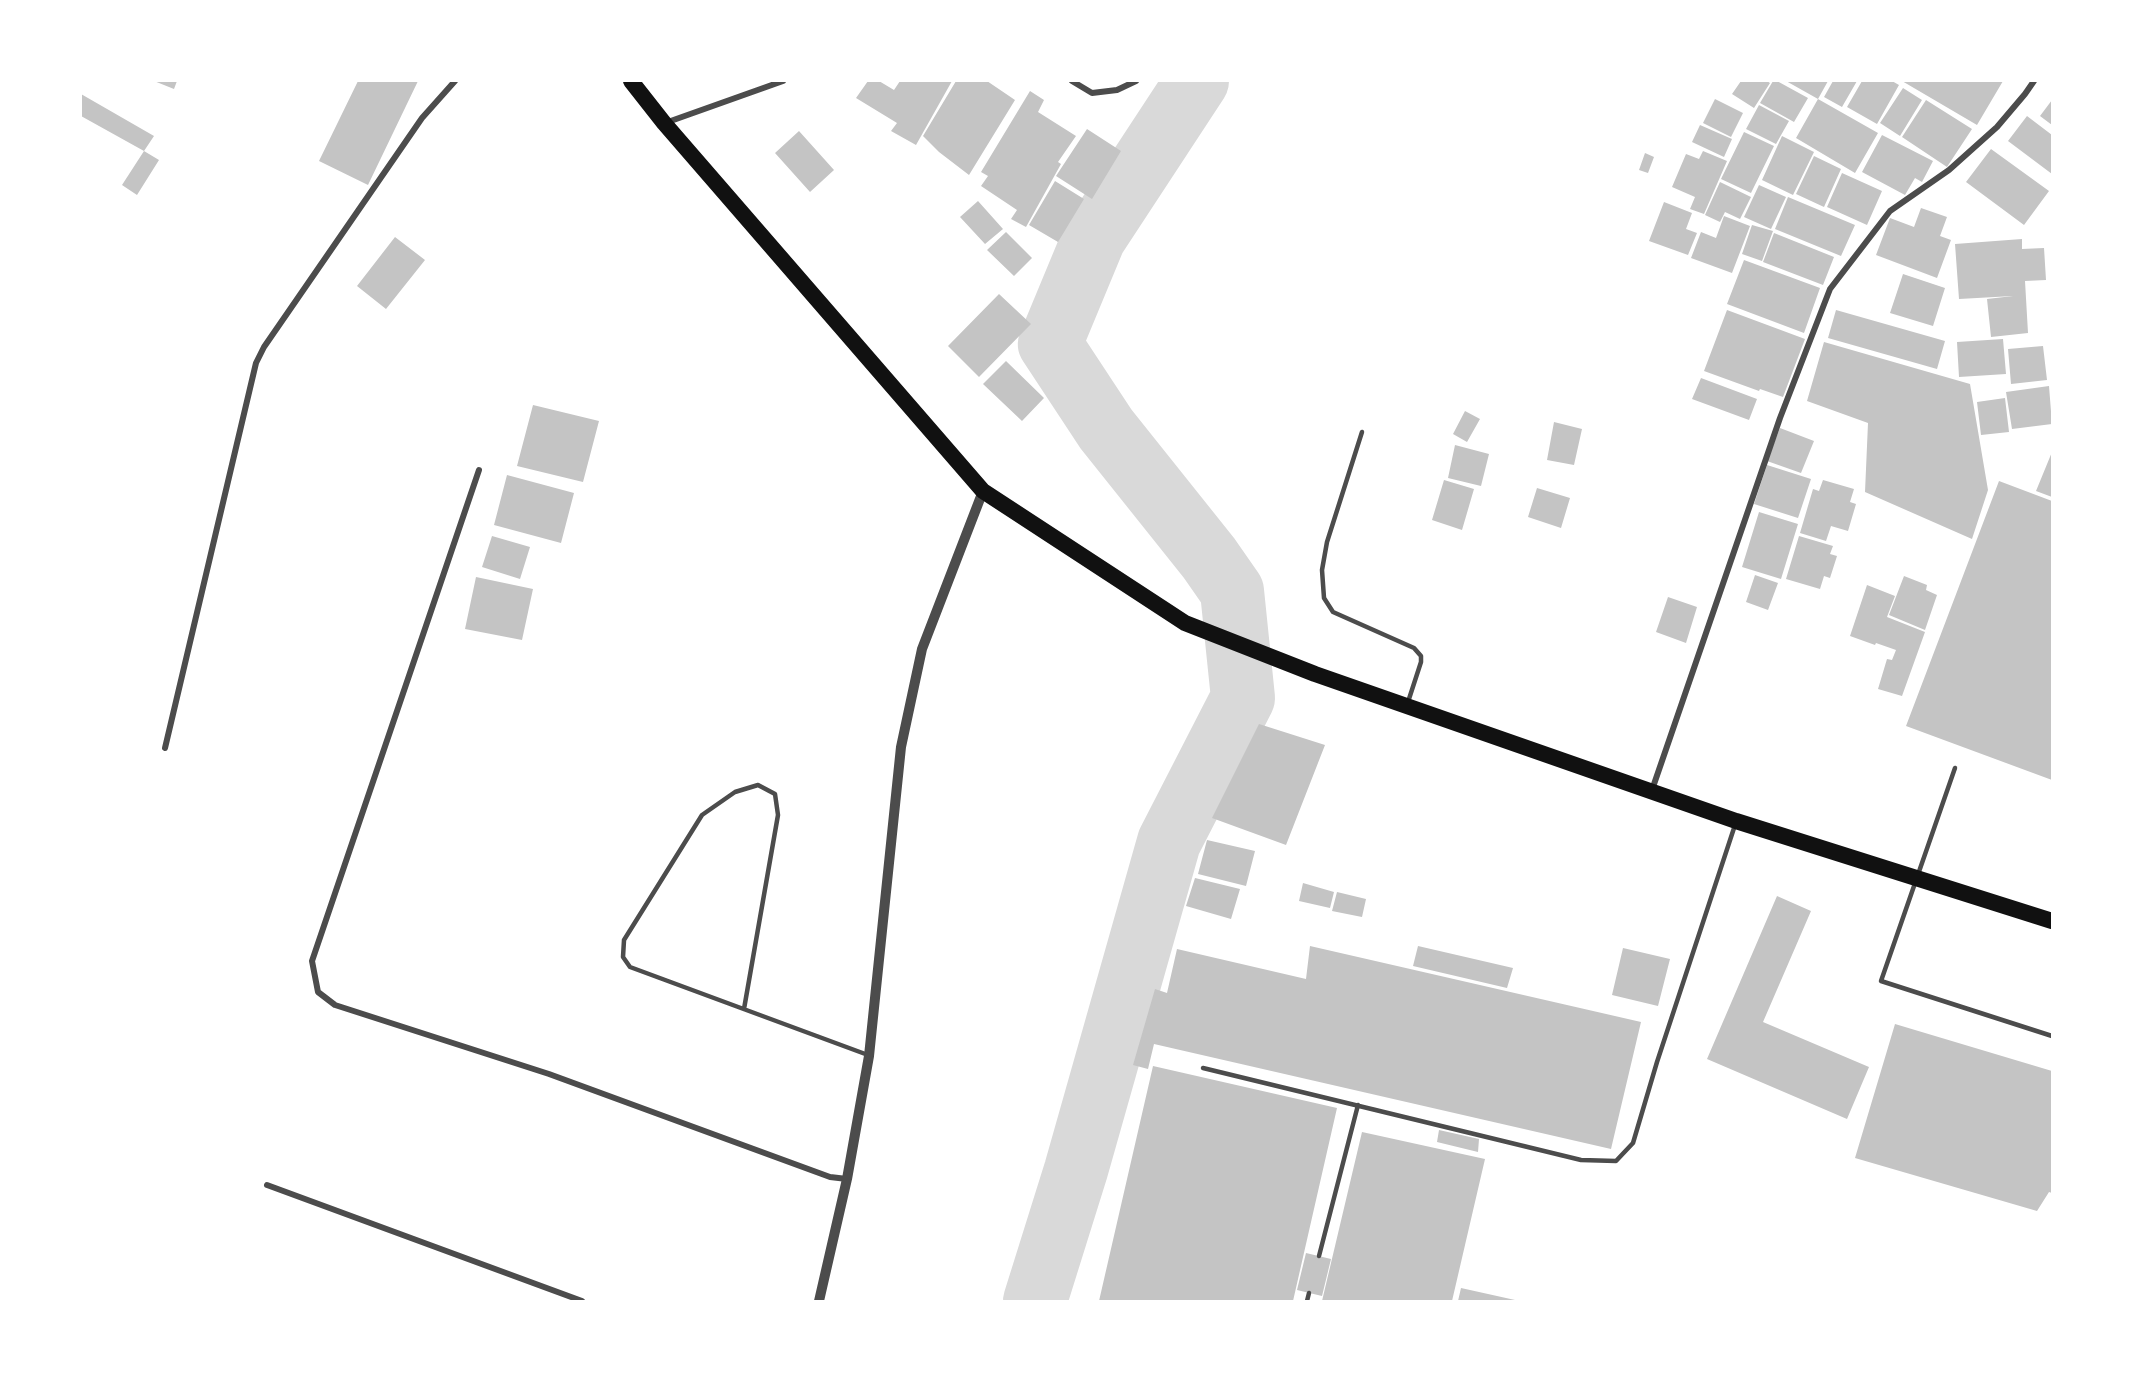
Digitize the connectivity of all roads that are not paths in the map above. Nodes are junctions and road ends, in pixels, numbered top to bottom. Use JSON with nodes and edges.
{"nodes":[{"id":1,"x":455,"y":81,"type":"edge"},
{"id":2,"x":631,"y":81,"type":"edge"},
{"id":3,"x":783,"y":81,"type":"edge"},
{"id":4,"x":1072,"y":81,"type":"edge"},
{"id":5,"x":1136,"y":81,"type":"edge"},
{"id":6,"x":2034,"y":81,"type":"edge"},
{"id":7,"x":664,"y":123,"type":"junction"},
{"id":8,"x":1362,"y":432,"type":"dead end"},
{"id":9,"x":479,"y":470,"type":"dead end"},
{"id":10,"x":983,"y":490,"type":"junction"},
{"id":11,"x":1407,"y":706,"type":"junction"},
{"id":12,"x":165,"y":748,"type":"dead end"},
{"id":13,"x":1955,"y":768,"type":"dead end"},
{"id":14,"x":1651,"y":791,"type":"junction"},
{"id":15,"x":1736,"y":821,"type":"junction"},
{"id":16,"x":1915,"y":878,"type":"junction"},
{"id":17,"x":2052,"y":921,"type":"edge"},
{"id":18,"x":744,"y":1009,"type":"junction"},
{"id":19,"x":2052,"y":1036,"type":"edge"},
{"id":20,"x":869,"y":1056,"type":"junction"},
{"id":21,"x":1203,"y":1068,"type":"dead end"},
{"id":22,"x":1358,"y":1105,"type":"junction"},
{"id":23,"x":847,"y":1179,"type":"junction"},
{"id":24,"x":267,"y":1185,"type":"dead end"},
{"id":25,"x":1319,"y":1256,"type":"dead end"},
{"id":26,"x":1309,"y":1293,"type":"dead end"},
{"id":27,"x":582,"y":1301,"type":"edge"},
{"id":28,"x":819,"y":1301,"type":"edge"},
{"id":29,"x":1308,"y":1301,"type":"edge"}],
"edges":[{"from":1,"to":12,"type":"street"},
{"from":2,"to":7,"type":"highway"},
{"from":3,"to":7,"type":"street"},
{"from":4,"to":5,"type":"street"},
{"from":6,"to":14,"type":"street"},
{"from":7,"to":10,"type":"highway"},
{"from":8,"to":11,"type":"lane"},
{"from":9,"to":23,"type":"street"},
{"from":10,"to":11,"type":"highway"},
{"from":10,"to":20,"type":"street"},
{"from":11,"to":14,"type":"highway"},
{"from":13,"to":16,"type":"lane"},
{"from":14,"to":15,"type":"highway"},
{"from":15,"to":16,"type":"highway"},
{"from":15,"to":22,"type":"lane"},
{"from":16,"to":17,"type":"highway"},
{"from":16,"to":19,"type":"lane"},
{"from":18,"to":18,"type":"lane"},
{"from":18,"to":20,"type":"lane"},
{"from":20,"to":23,"type":"street"},
{"from":21,"to":22,"type":"lane"},
{"from":22,"to":25,"type":"lane"},
{"from":23,"to":28,"type":"street"},
{"from":24,"to":27,"type":"street"},
{"from":26,"to":29,"type":"lane"}]}
